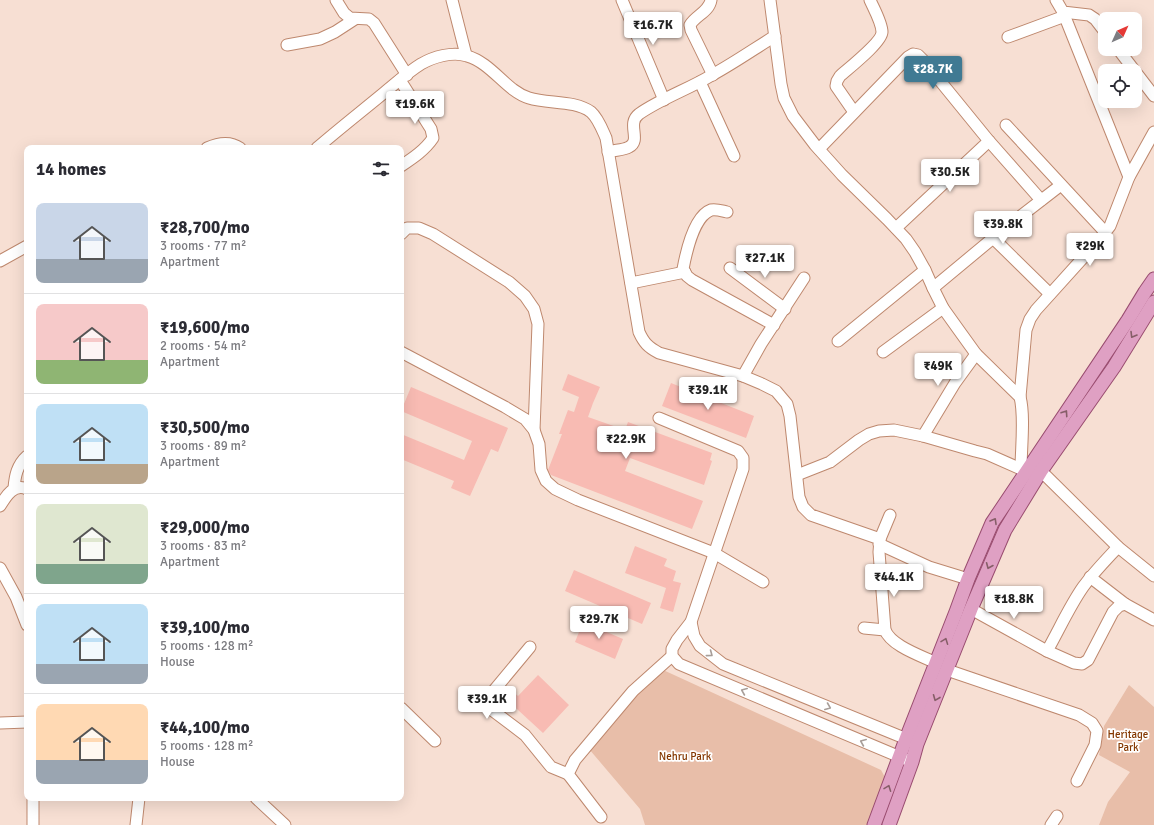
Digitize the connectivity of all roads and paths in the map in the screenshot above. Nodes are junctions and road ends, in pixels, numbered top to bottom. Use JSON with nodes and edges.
{"nodes":[{"id":1,"x":336,"y":0,"type":"edge"},
{"id":2,"x":452,"y":0,"type":"edge"},
{"id":3,"x":622,"y":0,"type":"edge"},
{"id":4,"x":711,"y":0,"type":"edge"},
{"id":5,"x":770,"y":0,"type":"edge"},
{"id":6,"x":870,"y":0,"type":"edge"},
{"id":7,"x":1056,"y":0,"type":"edge"},
{"id":8,"x":1064,"y":14,"type":"junction"},
{"id":9,"x":355,"y":19,"type":"junction"},
{"id":10,"x":1098,"y":23,"type":"edge"},
{"id":11,"x":775,"y":36,"type":"junction"},
{"id":12,"x":1008,"y":37,"type":"dead end"},
{"id":13,"x":287,"y":45,"type":"dead end"},
{"id":14,"x":466,"y":55,"type":"junction"},
{"id":15,"x":1123,"y":56,"type":"edge"},
{"id":16,"x":713,"y":75,"type":"junction"},
{"id":17,"x":403,"y":78,"type":"junction"},
{"id":18,"x":700,"y":82,"type":"junction"},
{"id":19,"x":1154,"y":96,"type":"edge"},
{"id":20,"x":664,"y":100,"type":"junction"},
{"id":21,"x":854,"y":112,"type":"junction"},
{"id":22,"x":1006,"y":125,"type":"dead end"},
{"id":23,"x":1154,"y":132,"type":"edge"},
{"id":24,"x":988,"y":141,"type":"junction"},
{"id":25,"x":217,"y":145,"type":"edge"},
{"id":26,"x":232,"y":145,"type":"edge"},
{"id":27,"x":321,"y":145,"type":"edge"},
{"id":28,"x":818,"y":149,"type":"junction"},
{"id":29,"x":608,"y":152,"type":"junction"},
{"id":30,"x":734,"y":156,"type":"dead end"},
{"id":31,"x":404,"y":164,"type":"edge"},
{"id":32,"x":1128,"y":177,"type":"junction"},
{"id":33,"x":1061,"y":185,"type":"junction"},
{"id":34,"x":1041,"y":200,"type":"junction"},
{"id":35,"x":727,"y":212,"type":"dead end"},
{"id":36,"x":896,"y":228,"type":"junction"},
{"id":37,"x":404,"y":231,"type":"edge"},
{"id":38,"x":1105,"y":232,"type":"junction"},
{"id":39,"x":993,"y":238,"type":"junction"},
{"id":40,"x":24,"y":248,"type":"edge"},
{"id":41,"x":0,"y":261,"type":"edge"},
{"id":42,"x":730,"y":268,"type":"dead end"},
{"id":43,"x":925,"y":270,"type":"junction"},
{"id":44,"x":685,"y":272,"type":"junction"},
{"id":45,"x":804,"y":278,"type":"dead end"},
{"id":46,"x":1154,"y":279,"type":"edge"},
{"id":47,"x":631,"y":283,"type":"junction"},
{"id":48,"x":933,"y":288,"type":"junction"},
{"id":49,"x":1050,"y":294,"type":"junction"},
{"id":50,"x":1154,"y":302,"type":"edge"},
{"id":51,"x":943,"y":308,"type":"junction"},
{"id":52,"x":785,"y":309,"type":"junction"},
{"id":53,"x":774,"y":325,"type":"junction"},
{"id":54,"x":838,"y":341,"type":"dead end"},
{"id":55,"x":883,"y":352,"type":"dead end"},
{"id":56,"x":404,"y":354,"type":"edge"},
{"id":57,"x":976,"y":354,"type":"junction"},
{"id":58,"x":743,"y":376,"type":"junction"},
{"id":59,"x":1020,"y":397,"type":"junction"},
{"id":60,"x":658,"y":418,"type":"dead end"},
{"id":61,"x":534,"y":430,"type":"junction"},
{"id":62,"x":923,"y":436,"type":"junction"},
{"id":63,"x":24,"y":460,"type":"edge"},
{"id":64,"x":1023,"y":471,"type":"junction"},
{"id":65,"x":1041,"y":471,"type":"junction"},
{"id":66,"x":797,"y":475,"type":"junction"},
{"id":67,"x":14,"y":488,"type":"junction"},
{"id":68,"x":24,"y":488,"type":"edge"},
{"id":69,"x":0,"y":506,"type":"edge"},
{"id":70,"x":890,"y":515,"type":"dead end"},
{"id":71,"x":880,"y":541,"type":"junction"},
{"id":72,"x":1118,"y":547,"type":"junction"},
{"id":73,"x":714,"y":553,"type":"junction"},
{"id":74,"x":0,"y":568,"type":"edge"},
{"id":75,"x":1154,"y":575,"type":"edge"},
{"id":76,"x":1090,"y":577,"type":"junction"},
{"id":77,"x":968,"y":579,"type":"junction"},
{"id":78,"x":763,"y":582,"type":"dead end"},
{"id":79,"x":1125,"y":604,"type":"junction"},
{"id":80,"x":971,"y":610,"type":"junction"},
{"id":81,"x":24,"y":617,"type":"edge"},
{"id":82,"x":1154,"y":620,"type":"edge"},
{"id":83,"x":691,"y":622,"type":"junction"},
{"id":84,"x":864,"y":628,"type":"dead end"},
{"id":85,"x":885,"y":630,"type":"junction"},
{"id":86,"x":530,"y":647,"type":"dead end"},
{"id":87,"x":1047,"y":652,"type":"junction"},
{"id":88,"x":672,"y":656,"type":"junction"},
{"id":89,"x":941,"y":667,"type":"junction"},
{"id":90,"x":404,"y":711,"type":"edge"},
{"id":91,"x":24,"y":722,"type":"edge"},
{"id":92,"x":0,"y":723,"type":"edge"},
{"id":93,"x":436,"y":741,"type":"dead end"},
{"id":94,"x":912,"y":742,"type":"junction"},
{"id":95,"x":899,"y":758,"type":"junction"},
{"id":96,"x":912,"y":762,"type":"junction"},
{"id":97,"x":568,"y":774,"type":"junction"},
{"id":98,"x":1077,"y":781,"type":"dead end"},
{"id":99,"x":33,"y":801,"type":"edge"},
{"id":100,"x":138,"y":801,"type":"edge"},
{"id":101,"x":259,"y":801,"type":"edge"},
{"id":102,"x":601,"y":817,"type":"dead end"},
{"id":103,"x":33,"y":825,"type":"edge"},
{"id":104,"x":136,"y":825,"type":"edge"},
{"id":105,"x":285,"y":825,"type":"edge"},
{"id":106,"x":874,"y":825,"type":"edge"},
{"id":107,"x":889,"y":825,"type":"edge"}],
"edges":[{"from":1,"to":9,"type":"street"},
{"from":2,"to":14,"type":"street"},
{"from":3,"to":20,"type":"street"},
{"from":4,"to":16,"type":"street"},
{"from":5,"to":11,"type":"street"},
{"from":6,"to":21,"type":"street"},
{"from":7,"to":8,"type":"street"},
{"from":8,"to":10,"type":"street"},
{"from":8,"to":12,"type":"street"},
{"from":8,"to":32,"type":"street"},
{"from":9,"to":13,"type":"street"},
{"from":9,"to":17,"type":"street"},
{"from":11,"to":16,"type":"street"},
{"from":11,"to":28,"type":"street"},
{"from":14,"to":17,"type":"street"},
{"from":14,"to":29,"type":"street"},
{"from":15,"to":19,"type":"street"},
{"from":16,"to":18,"type":"street"},
{"from":17,"to":27,"type":"street"},
{"from":17,"to":31,"type":"street"},
{"from":18,"to":20,"type":"street"},
{"from":18,"to":30,"type":"street"},
{"from":20,"to":29,"type":"street"},
{"from":21,"to":24,"type":"street"},
{"from":21,"to":28,"type":"street"},
{"from":22,"to":33,"type":"street"},
{"from":23,"to":32,"type":"street"},
{"from":24,"to":34,"type":"street"},
{"from":24,"to":36,"type":"street"},
{"from":25,"to":26,"type":"street"},
{"from":28,"to":36,"type":"street"},
{"from":29,"to":47,"type":"street"},
{"from":32,"to":38,"type":"street"},
{"from":33,"to":34,"type":"street"},
{"from":33,"to":38,"type":"street"},
{"from":34,"to":39,"type":"street"},
{"from":35,"to":44,"type":"street"},
{"from":36,"to":43,"type":"street"},
{"from":37,"to":61,"type":"street"},
{"from":38,"to":49,"type":"street"},
{"from":39,"to":48,"type":"street"},
{"from":39,"to":49,"type":"street"},
{"from":40,"to":41,"type":"street"},
{"from":42,"to":52,"type":"street"},
{"from":43,"to":48,"type":"street"},
{"from":43,"to":54,"type":"street"},
{"from":44,"to":47,"type":"street"},
{"from":44,"to":53,"type":"street"},
{"from":45,"to":52,"type":"street"},
{"from":64,"to":46,"type":"main road","one_way":true},
{"from":47,"to":58,"type":"street"},
{"from":48,"to":51,"type":"street"},
{"from":49,"to":59,"type":"street"},
{"from":50,"to":65,"type":"main road","one_way":true},
{"from":51,"to":55,"type":"street"},
{"from":51,"to":57,"type":"street"},
{"from":52,"to":53,"type":"street"},
{"from":53,"to":58,"type":"street"},
{"from":56,"to":61,"type":"street"},
{"from":57,"to":59,"type":"street"},
{"from":57,"to":62,"type":"street"},
{"from":58,"to":66,"type":"street"},
{"from":59,"to":64,"type":"street"},
{"from":60,"to":73,"type":"street"},
{"from":61,"to":73,"type":"street"},
{"from":62,"to":64,"type":"street"},
{"from":62,"to":66,"type":"street"},
{"from":63,"to":67,"type":"street"},
{"from":77,"to":64,"type":"main road","one_way":true},
{"from":65,"to":72,"type":"street"},
{"from":65,"to":80,"type":"main road","one_way":true},
{"from":66,"to":71,"type":"street"},
{"from":67,"to":68,"type":"street"},
{"from":67,"to":69,"type":"street"},
{"from":70,"to":71,"type":"street"},
{"from":71,"to":77,"type":"street"},
{"from":71,"to":85,"type":"street"},
{"from":72,"to":75,"type":"street"},
{"from":72,"to":76,"type":"street"},
{"from":73,"to":78,"type":"street"},
{"from":73,"to":83,"type":"street"},
{"from":74,"to":81,"type":"street"},
{"from":76,"to":79,"type":"street"},
{"from":76,"to":87,"type":"street"},
{"from":89,"to":77,"type":"main road","one_way":true},
{"from":79,"to":82,"type":"street"},
{"from":79,"to":87,"type":"street"},
{"from":80,"to":87,"type":"street"},
{"from":80,"to":89,"type":"main road"},
{"from":83,"to":88,"type":"street"},
{"from":83,"to":94,"type":"street","one_way":true},
{"from":84,"to":85,"type":"street"},
{"from":85,"to":89,"type":"street"},
{"from":86,"to":97,"type":"street"},
{"from":95,"to":88,"type":"street","one_way":true},
{"from":88,"to":97,"type":"street"},
{"from":89,"to":94,"type":"main road"},
{"from":89,"to":98,"type":"street"},
{"from":90,"to":93,"type":"street"},
{"from":91,"to":92,"type":"street"},
{"from":94,"to":95,"type":"main road"},
{"from":94,"to":96,"type":"main road"},
{"from":95,"to":96,"type":"street"},
{"from":106,"to":95,"type":"main road","one_way":true},
{"from":96,"to":107,"type":"main road"},
{"from":97,"to":102,"type":"street"},
{"from":99,"to":103,"type":"street"},
{"from":100,"to":104,"type":"street"},
{"from":101,"to":105,"type":"street"}]}
